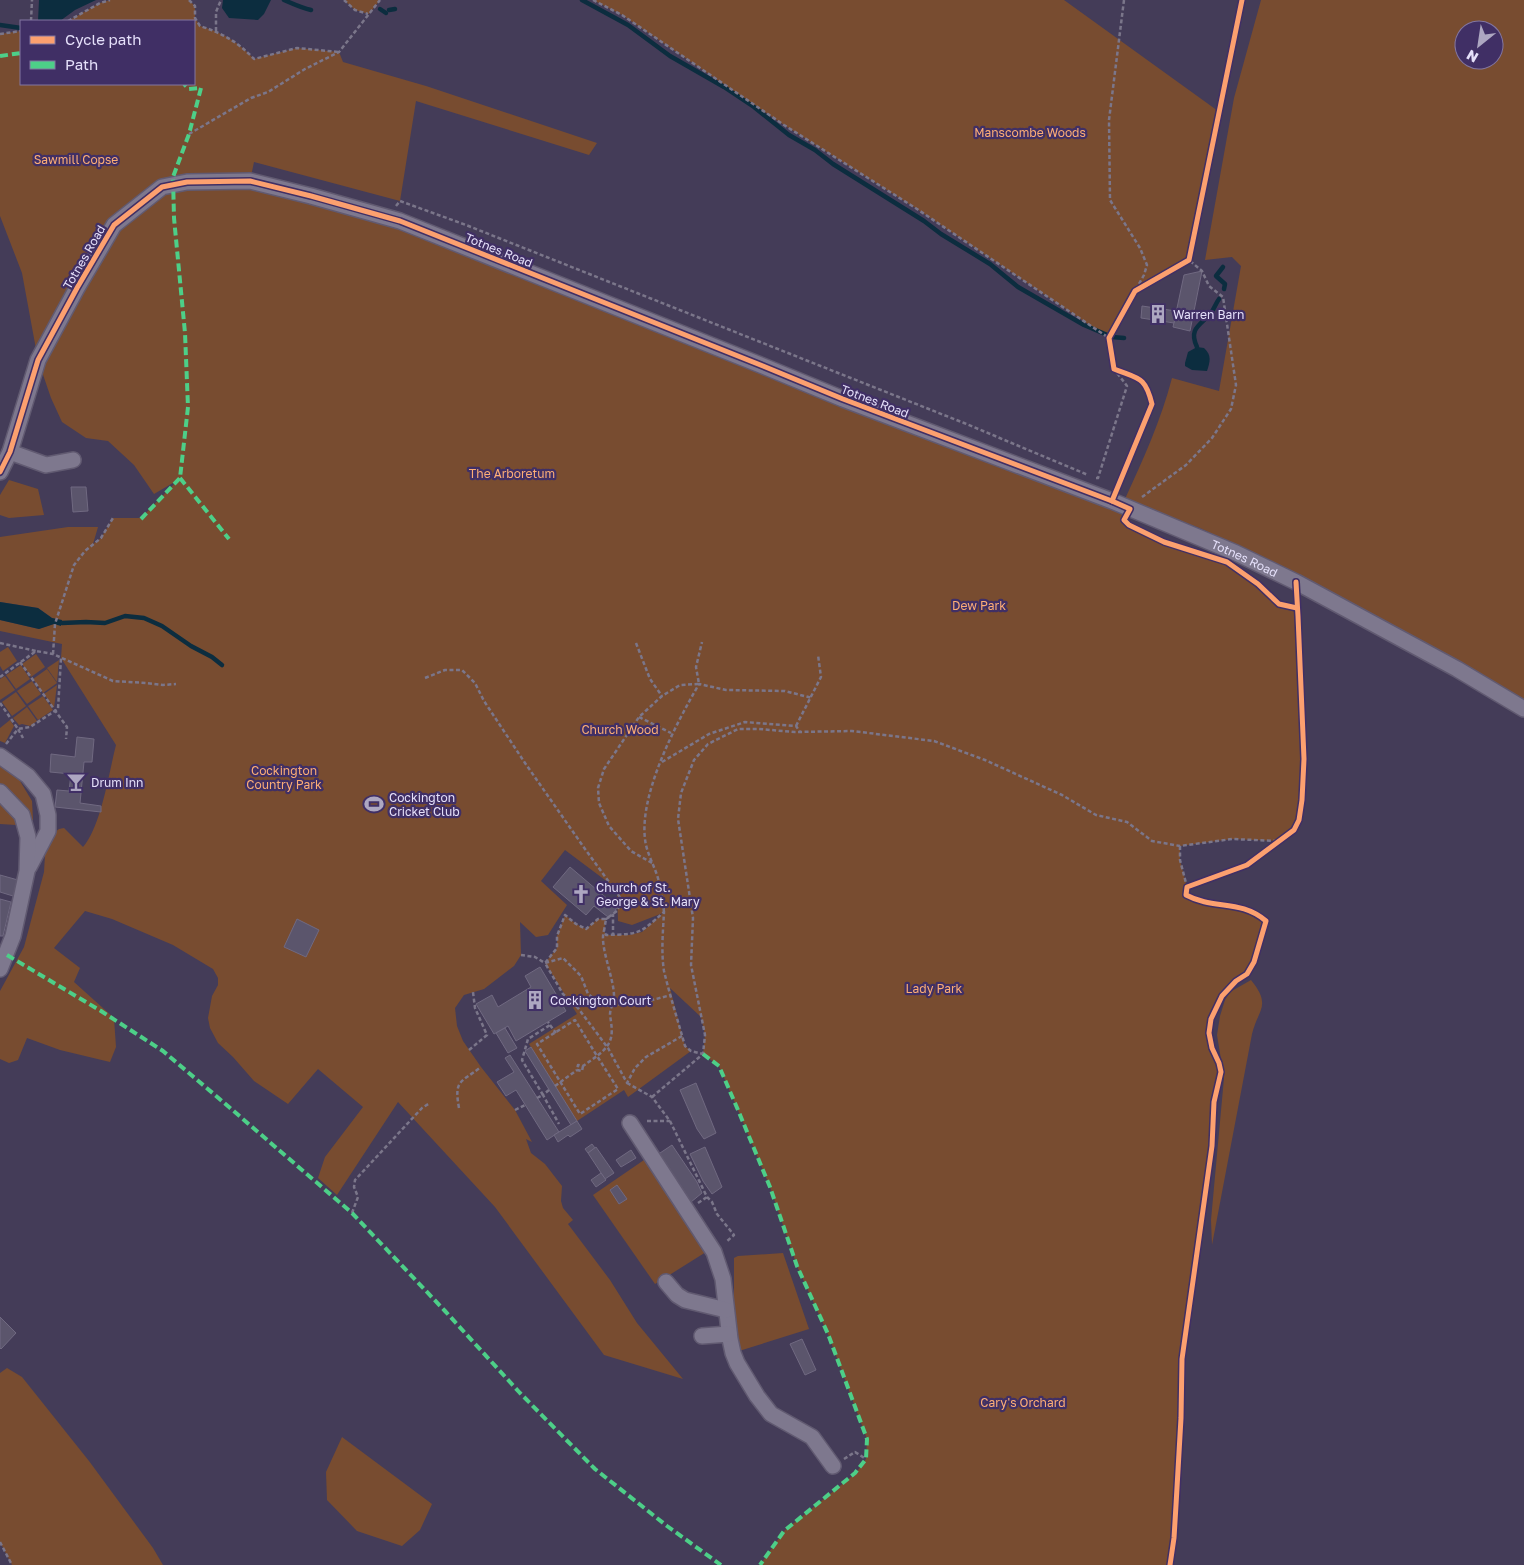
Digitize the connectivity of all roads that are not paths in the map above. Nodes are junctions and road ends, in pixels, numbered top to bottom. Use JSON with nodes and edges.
{"nodes":[{"id":1,"x":10,"y":452,"type":"junction"},
{"id":2,"x":73,"y":460,"type":"dead end"},
{"id":3,"x":0,"y":472,"type":"edge"},
{"id":4,"x":1524,"y":709,"type":"edge"},
{"id":5,"x":0,"y":756,"type":"edge"},
{"id":6,"x":0,"y":792,"type":"edge"},
{"id":7,"x":27,"y":871,"type":"junction"},
{"id":8,"x":0,"y":969,"type":"edge"},
{"id":9,"x":630,"y":1123,"type":"road end"},
{"id":10,"x":666,"y":1282,"type":"dead end"},
{"id":11,"x":726,"y":1310,"type":"junction"},
{"id":12,"x":729,"y":1334,"type":"junction"},
{"id":13,"x":702,"y":1336,"type":"dead end"},
{"id":14,"x":833,"y":1466,"type":"road end"}],
"edges":[{"from":1,"to":2,"type":"street"},
{"from":1,"to":3,"type":"street","name":"Totnes Road"},
{"from":1,"to":4,"type":"street","name":"Totnes Road"},
{"from":5,"to":7,"type":"street"},
{"from":6,"to":7,"type":"street"},
{"from":7,"to":8,"type":"street"},
{"from":9,"to":11,"type":"street"},
{"from":10,"to":11,"type":"street"},
{"from":11,"to":12,"type":"street"},
{"from":12,"to":13,"type":"street"},
{"from":12,"to":14,"type":"street"}]}
